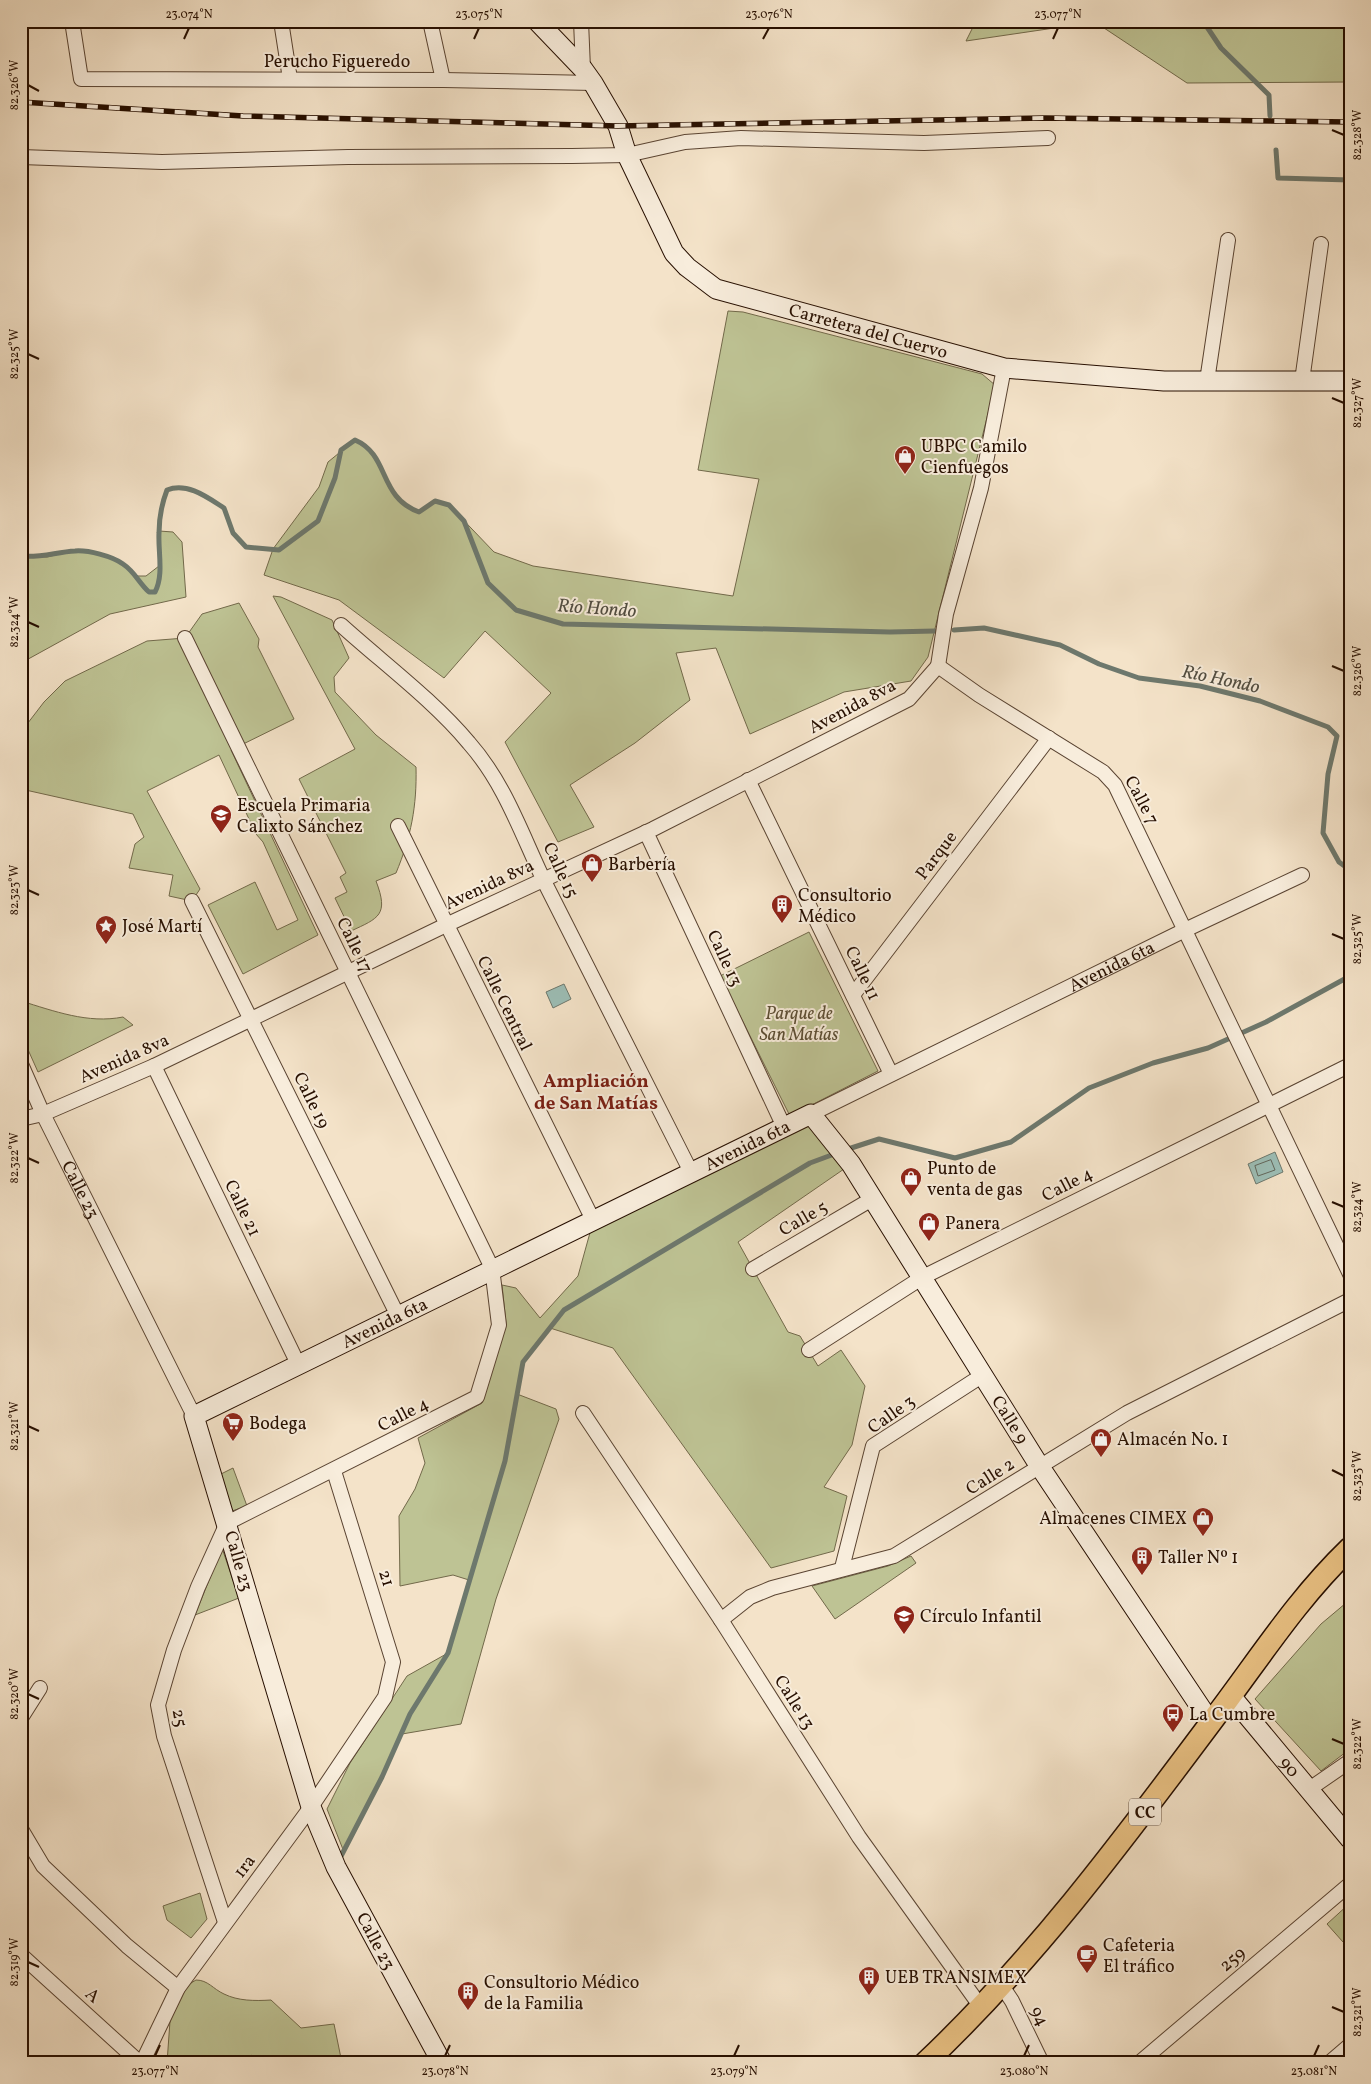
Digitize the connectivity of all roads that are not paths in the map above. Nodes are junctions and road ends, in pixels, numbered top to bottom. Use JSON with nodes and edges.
{"nodes":[{"id":1,"x":72,"y":21,"type":"edge"},
{"id":2,"x":281,"y":21,"type":"edge"},
{"id":3,"x":430,"y":21,"type":"edge"},
{"id":4,"x":537,"y":21,"type":"edge"},
{"id":5,"x":581,"y":21,"type":"edge"},
{"id":6,"x":588,"y":76,"type":"junction"},
{"id":7,"x":290,"y":79,"type":"junction"},
{"id":8,"x":444,"y":80,"type":"junction"},
{"id":9,"x":1048,"y":138,"type":"dead end"},
{"id":10,"x":627,"y":155,"type":"junction"},
{"id":11,"x":21,"y":158,"type":"edge"},
{"id":12,"x":1228,"y":240,"type":"dead end"},
{"id":13,"x":1321,"y":244,"type":"dead end"},
{"id":14,"x":1004,"y":368,"type":"junction"},
{"id":15,"x":1208,"y":381,"type":"junction"},
{"id":16,"x":1302,"y":381,"type":"junction"},
{"id":17,"x":1350,"y":381,"type":"edge"},
{"id":18,"x":341,"y":625,"type":"dead end"},
{"id":19,"x":185,"y":638,"type":"dead end"},
{"id":20,"x":938,"y":666,"type":"junction"},
{"id":21,"x":1049,"y":738,"type":"junction"},
{"id":22,"x":748,"y":780,"type":"junction"},
{"id":23,"x":398,"y":826,"type":"dead end"},
{"id":24,"x":646,"y":832,"type":"junction"},
{"id":25,"x":1302,"y":875,"type":"dead end"},
{"id":26,"x":543,"y":879,"type":"junction"},
{"id":27,"x":192,"y":901,"type":"dead end"},
{"id":28,"x":446,"y":925,"type":"junction"},
{"id":29,"x":1185,"y":930,"type":"junction"},
{"id":30,"x":348,"y":972,"type":"junction"},
{"id":31,"x":853,"y":995,"type":"junction"},
{"id":32,"x":251,"y":1020,"type":"junction"},
{"id":33,"x":21,"y":1064,"type":"edge"},
{"id":34,"x":1350,"y":1065,"type":"edge"},
{"id":35,"x":154,"y":1066,"type":"junction"},
{"id":36,"x":891,"y":1074,"type":"junction"},
{"id":37,"x":1268,"y":1105,"type":"junction"},
{"id":38,"x":43,"y":1114,"type":"junction"},
{"id":39,"x":811,"y":1114,"type":"junction"},
{"id":40,"x":21,"y":1118,"type":"edge"},
{"id":41,"x":784,"y":1127,"type":"junction"},
{"id":42,"x":691,"y":1172,"type":"junction"},
{"id":43,"x":872,"y":1199,"type":"junction"},
{"id":44,"x":594,"y":1222,"type":"junction"},
{"id":45,"x":492,"y":1268,"type":"junction"},
{"id":46,"x":753,"y":1269,"type":"dead end"},
{"id":47,"x":1350,"y":1274,"type":"edge"},
{"id":48,"x":923,"y":1277,"type":"junction"},
{"id":49,"x":1350,"y":1300,"type":"edge"},
{"id":50,"x":398,"y":1316,"type":"junction"},
{"id":51,"x":809,"y":1350,"type":"dead end"},
{"id":52,"x":299,"y":1366,"type":"junction"},
{"id":53,"x":983,"y":1375,"type":"junction"},
{"id":54,"x":583,"y":1413,"type":"dead end"},
{"id":55,"x":194,"y":1416,"type":"junction"},
{"id":56,"x":1040,"y":1467,"type":"junction"},
{"id":57,"x":334,"y":1471,"type":"junction"},
{"id":58,"x":227,"y":1523,"type":"junction"},
{"id":59,"x":1350,"y":1548,"type":"edge"},
{"id":60,"x":842,"y":1568,"type":"junction"},
{"id":61,"x":721,"y":1620,"type":"junction"},
{"id":62,"x":40,"y":1688,"type":"dead end"},
{"id":63,"x":1231,"y":1696,"type":"junction"},
{"id":64,"x":385,"y":1697,"type":"joint"},
{"id":65,"x":21,"y":1718,"type":"edge"},
{"id":66,"x":1211,"y":1723,"type":"junction"},
{"id":67,"x":1350,"y":1761,"type":"edge"},
{"id":68,"x":1308,"y":1790,"type":"junction"},
{"id":69,"x":311,"y":1807,"type":"junction"},
{"id":70,"x":21,"y":1829,"type":"edge"},
{"id":71,"x":1350,"y":1839,"type":"edge"},
{"id":72,"x":1350,"y":1884,"type":"edge"},
{"id":73,"x":225,"y":1922,"type":"junction"},
{"id":74,"x":21,"y":1956,"type":"edge"},
{"id":75,"x":1002,"y":1986,"type":"junction"},
{"id":76,"x":178,"y":1988,"type":"junction"},
{"id":77,"x":981,"y":2007,"type":"junction"},
{"id":78,"x":1350,"y":2044,"type":"edge"},
{"id":79,"x":141,"y":2063,"type":"edge"},
{"id":80,"x":442,"y":2063,"type":"edge"},
{"id":81,"x":925,"y":2063,"type":"edge"},
{"id":82,"x":1042,"y":2063,"type":"edge"},
{"id":83,"x":1139,"y":2063,"type":"edge"},
{"id":84,"x":1329,"y":2063,"type":"edge"}],
"edges":[{"from":1,"to":7,"type":"street","name":"Perucho Figueredo"},
{"from":2,"to":7,"type":"street"},
{"from":3,"to":8,"type":"street"},
{"from":4,"to":6,"type":"street","name":"Carretera del Cuervo"},
{"from":5,"to":6,"type":"street"},
{"from":6,"to":8,"type":"street","name":"Perucho Figueredo"},
{"from":6,"to":10,"type":"street","name":"Carretera del Cuervo"},
{"from":7,"to":8,"type":"street","name":"Perucho Figueredo"},
{"from":9,"to":10,"type":"street"},
{"from":10,"to":11,"type":"street"},
{"from":10,"to":14,"type":"street","name":"Carretera del Cuervo"},
{"from":12,"to":15,"type":"street"},
{"from":13,"to":16,"type":"street"},
{"from":14,"to":15,"type":"street","name":"Carretera del Cuervo"},
{"from":14,"to":20,"type":"street"},
{"from":15,"to":16,"type":"street","name":"Carretera del Cuervo"},
{"from":16,"to":17,"type":"street","name":"Carretera del Cuervo"},
{"from":18,"to":26,"type":"street","name":"Calle 15"},
{"from":19,"to":30,"type":"street","name":"Calle 17"},
{"from":20,"to":21,"type":"street","name":"Calle 7"},
{"from":20,"to":22,"type":"street","name":"Avenida 8va"},
{"from":21,"to":29,"type":"street","name":"Calle 7"},
{"from":21,"to":31,"type":"street","name":"Parque"},
{"from":22,"to":24,"type":"street","name":"Avenida 8va"},
{"from":22,"to":31,"type":"street","name":"Calle 11"},
{"from":23,"to":28,"type":"street","name":"Calle Central"},
{"from":24,"to":26,"type":"street","name":"Avenida 8va"},
{"from":24,"to":41,"type":"street","name":"Calle 13"},
{"from":25,"to":29,"type":"street","name":"Avenida 6ta"},
{"from":26,"to":28,"type":"street","name":"Avenida 8va"},
{"from":26,"to":42,"type":"street","name":"Calle 15"},
{"from":27,"to":32,"type":"street","name":"Calle 19"},
{"from":28,"to":30,"type":"street","name":"Avenida 8va"},
{"from":28,"to":44,"type":"street","name":"Calle Central"},
{"from":29,"to":36,"type":"street","name":"Avenida 6ta"},
{"from":29,"to":37,"type":"street","name":"Calle 7"},
{"from":30,"to":32,"type":"street","name":"Avenida 8va"},
{"from":30,"to":45,"type":"street","name":"Calle 17"},
{"from":31,"to":36,"type":"street","name":"Calle 11"},
{"from":32,"to":35,"type":"street","name":"Avenida 8va"},
{"from":32,"to":50,"type":"street","name":"Calle 19"},
{"from":33,"to":38,"type":"street","name":"Calle 23"},
{"from":34,"to":37,"type":"street","name":"Calle 4"},
{"from":35,"to":38,"type":"street","name":"Avenida 8va"},
{"from":35,"to":52,"type":"street","name":"Calle 21"},
{"from":36,"to":39,"type":"street","name":"Avenida 6ta"},
{"from":37,"to":47,"type":"street","name":"Calle 7"},
{"from":37,"to":48,"type":"street","name":"Calle 4"},
{"from":38,"to":40,"type":"street","name":"Avenida 8va"},
{"from":38,"to":55,"type":"street","name":"Calle 23"},
{"from":39,"to":41,"type":"street","name":"Avenida 6ta"},
{"from":39,"to":43,"type":"street","name":"Calle 9"},
{"from":41,"to":42,"type":"street","name":"Avenida 6ta"},
{"from":42,"to":44,"type":"street","name":"Avenida 6ta"},
{"from":43,"to":46,"type":"street","name":"Calle 5"},
{"from":43,"to":48,"type":"street","name":"Calle 9"},
{"from":44,"to":45,"type":"street","name":"Avenida 6ta"},
{"from":45,"to":50,"type":"street","name":"Avenida 6ta"},
{"from":45,"to":57,"type":"street","name":"Calle 4"},
{"from":48,"to":51,"type":"street","name":"Calle 4"},
{"from":48,"to":53,"type":"street","name":"Calle 9"},
{"from":49,"to":56,"type":"street","name":"Calle 2"},
{"from":50,"to":52,"type":"street","name":"Avenida 6ta"},
{"from":52,"to":55,"type":"street","name":"Avenida 6ta"},
{"from":53,"to":56,"type":"street","name":"Calle 9"},
{"from":53,"to":60,"type":"street","name":"Calle 3"},
{"from":54,"to":61,"type":"street","name":"Calle 13"},
{"from":55,"to":58,"type":"street","name":"Calle 23"},
{"from":56,"to":60,"type":"street","name":"Calle 2"},
{"from":56,"to":66,"type":"street","name":"Calle 9"},
{"from":57,"to":58,"type":"street","name":"Calle 4"},
{"from":57,"to":64,"type":"street","name":"21"},
{"from":58,"to":69,"type":"street","name":"Calle 23"},
{"from":58,"to":73,"type":"street","name":"25"},
{"from":59,"to":63,"type":"main road","number":"CC"},
{"from":60,"to":61,"type":"street","name":"Calle 2"},
{"from":61,"to":77,"type":"street","name":"Calle 13"},
{"from":62,"to":65,"type":"street"},
{"from":63,"to":66,"type":"main road","number":"CC"},
{"from":63,"to":68,"type":"street","name":"90"},
{"from":64,"to":69,"type":"street","name":"1ra"},
{"from":66,"to":75,"type":"main road","number":"CC"},
{"from":67,"to":68,"type":"street"},
{"from":68,"to":71,"type":"street","name":"90"},
{"from":69,"to":73,"type":"street","name":"1ra"},
{"from":69,"to":80,"type":"street","name":"Calle 23"},
{"from":70,"to":76,"type":"street"},
{"from":72,"to":83,"type":"street","name":"259"},
{"from":73,"to":76,"type":"street","name":"1ra"},
{"from":74,"to":79,"type":"street","name":"A"},
{"from":75,"to":77,"type":"main road","number":"CC"},
{"from":75,"to":82,"type":"street","name":"94"},
{"from":76,"to":79,"type":"street","name":"1ra"},
{"from":77,"to":81,"type":"main road","number":"CC"},
{"from":78,"to":84,"type":"street"}]}
